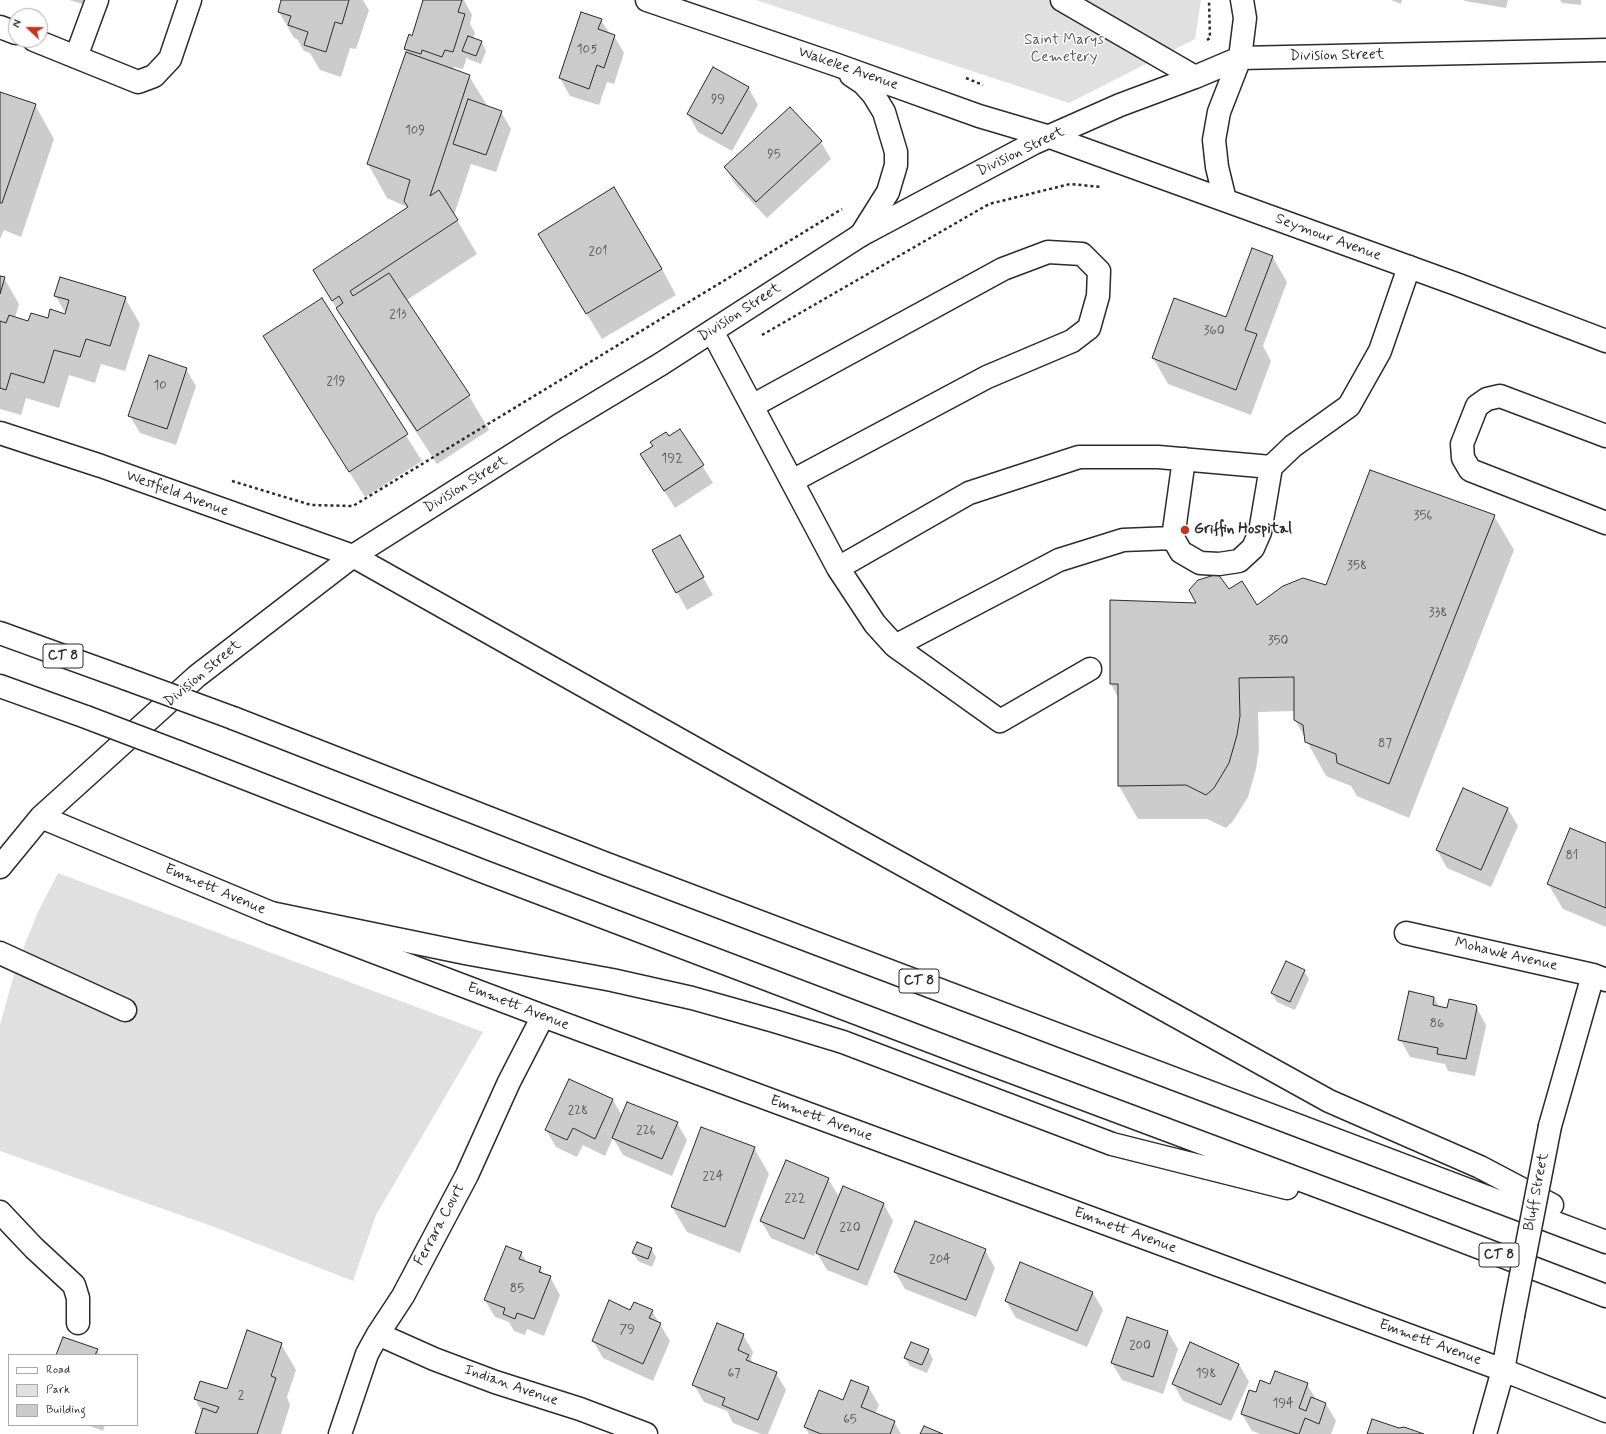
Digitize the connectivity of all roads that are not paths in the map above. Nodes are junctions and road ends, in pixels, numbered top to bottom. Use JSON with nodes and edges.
{"nodes":[{"id":1,"x":97,"y":0,"type":"edge"},
{"id":2,"x":190,"y":0,"type":"edge"},
{"id":3,"x":647,"y":0,"type":"edge"},
{"id":4,"x":1062,"y":0,"type":"edge"},
{"id":5,"x":1242,"y":0,"type":"edge"},
{"id":6,"x":48,"y":46,"type":"edge"},
{"id":7,"x":1606,"y":50,"type":"edge"},
{"id":8,"x":76,"y":57,"type":"junction"},
{"id":9,"x":1240,"y":58,"type":"junction"},
{"id":10,"x":837,"y":65,"type":"junction"},
{"id":11,"x":1195,"y":77,"type":"junction"},
{"id":12,"x":1050,"y":136,"type":"junction"},
{"id":13,"x":1225,"y":200,"type":"junction"},
{"id":14,"x":861,"y":235,"type":"junction"},
{"id":15,"x":1409,"y":268,"type":"junction"},
{"id":16,"x":712,"y":331,"type":"junction"},
{"id":17,"x":1606,"y":341,"type":"edge"},
{"id":18,"x":752,"y":406,"type":"junction"},
{"id":19,"x":0,"y":433,"type":"edge"},
{"id":20,"x":1606,"y":436,"type":"edge"},
{"id":21,"x":1184,"y":459,"type":"junction"},
{"id":22,"x":1271,"y":467,"type":"junction"},
{"id":23,"x":792,"y":481,"type":"junction"},
{"id":24,"x":1606,"y":523,"type":"edge"},
{"id":25,"x":1174,"y":538,"type":"junction"},
{"id":26,"x":353,"y":556,"type":"junction"},
{"id":27,"x":838,"y":568,"type":"junction"},
{"id":28,"x":0,"y":633,"type":"edge"},
{"id":29,"x":896,"y":646,"type":"junction"},
{"id":30,"x":1090,"y":669,"type":"dead end"},
{"id":31,"x":0,"y":686,"type":"edge"},
{"id":32,"x":41,"y":817,"type":"junction"},
{"id":33,"x":0,"y":867,"type":"edge"},
{"id":34,"x":271,"y":913,"type":"junction"},
{"id":35,"x":1406,"y":932,"type":"dead end"},
{"id":36,"x":0,"y":953,"type":"edge"},
{"id":37,"x":1600,"y":977,"type":"edge"},
{"id":38,"x":125,"y":1010,"type":"dead end"},
{"id":39,"x":543,"y":1016,"type":"junction"},
{"id":40,"x":0,"y":1212,"type":"edge"},
{"id":41,"x":1392,"y":1214,"type":"junction"},
{"id":42,"x":1606,"y":1234,"type":"edge"},
{"id":43,"x":1606,"y":1242,"type":"edge"},
{"id":44,"x":1606,"y":1296,"type":"edge"},
{"id":45,"x":78,"y":1323,"type":"dead end"},
{"id":46,"x":378,"y":1334,"type":"junction"},
{"id":47,"x":1503,"y":1370,"type":"junction"},
{"id":48,"x":1606,"y":1411,"type":"edge"},
{"id":49,"x":340,"y":1434,"type":"edge"},
{"id":50,"x":646,"y":1434,"type":"edge"},
{"id":51,"x":1485,"y":1434,"type":"edge"}],
"edges":[{"from":1,"to":8,"type":"main road"},
{"from":2,"to":8,"type":"main road"},
{"from":3,"to":10,"type":"main road","name":"Wakelee Avenue"},
{"from":4,"to":11,"type":"main road"},
{"from":5,"to":9,"type":"main road"},
{"from":6,"to":8,"type":"main road"},
{"from":7,"to":9,"type":"main road","name":"Division Street"},
{"from":9,"to":11,"type":"main road","name":"Division Street"},
{"from":9,"to":13,"type":"main road"},
{"from":10,"to":12,"type":"main road","name":"Wakelee Avenue"},
{"from":10,"to":14,"type":"main road"},
{"from":11,"to":12,"type":"main road","name":"Division Street"},
{"from":12,"to":13,"type":"main road","name":"Seymour Avenue"},
{"from":12,"to":14,"type":"main road","name":"Division Street"},
{"from":13,"to":15,"type":"main road","name":"Seymour Avenue"},
{"from":14,"to":16,"type":"main road","name":"Division Street"},
{"from":15,"to":17,"type":"main road","name":"Seymour Avenue"},
{"from":15,"to":22,"type":"main road"},
{"from":16,"to":18,"type":"main road"},
{"from":16,"to":26,"type":"main road","name":"Division Street"},
{"from":18,"to":23,"type":"main road"},
{"from":18,"to":23,"type":"main road"},
{"from":19,"to":26,"type":"main road","name":"Westfield Avenue"},
{"from":20,"to":24,"type":"main road"},
{"from":21,"to":22,"type":"main road"},
{"from":21,"to":25,"type":"main road"},
{"from":21,"to":27,"type":"main road"},
{"from":22,"to":25,"type":"main road"},
{"from":23,"to":27,"type":"main road"},
{"from":25,"to":29,"type":"main road"},
{"from":26,"to":32,"type":"main road","name":"Division Street"},
{"from":26,"to":42,"type":"main road","name":"Westfield Avenue"},
{"from":27,"to":29,"type":"main road"},
{"from":28,"to":43,"type":"main road","number":"CT 8","bridge":true},
{"from":29,"to":30,"type":"main road"},
{"from":31,"to":41,"type":"main road","number":"CT 8","bridge":true},
{"from":32,"to":33,"type":"main road","name":"Division Street"},
{"from":32,"to":34,"type":"main road","name":"Emmett Avenue"},
{"from":34,"to":39,"type":"main road","name":"Emmett Avenue"},
{"from":34,"to":41,"type":"main road"},
{"from":35,"to":37,"type":"main road","name":"Mohawk Avenue"},
{"from":36,"to":38,"type":"main road"},
{"from":37,"to":47,"type":"main road","name":"Bluff Street","bridge":true},
{"from":39,"to":46,"type":"main road","name":"Ferrara Court"},
{"from":39,"to":47,"type":"main road","name":"Emmett Avenue"},
{"from":40,"to":45,"type":"main road"},
{"from":41,"to":44,"type":"main road","number":"CT 8"},
{"from":46,"to":49,"type":"main road","name":"Ferrara Court"},
{"from":46,"to":50,"type":"main road","name":"Indian Avenue"},
{"from":47,"to":48,"type":"main road","name":"Emmett Avenue"},
{"from":47,"to":51,"type":"main road","name":"Bluff Street"}]}
